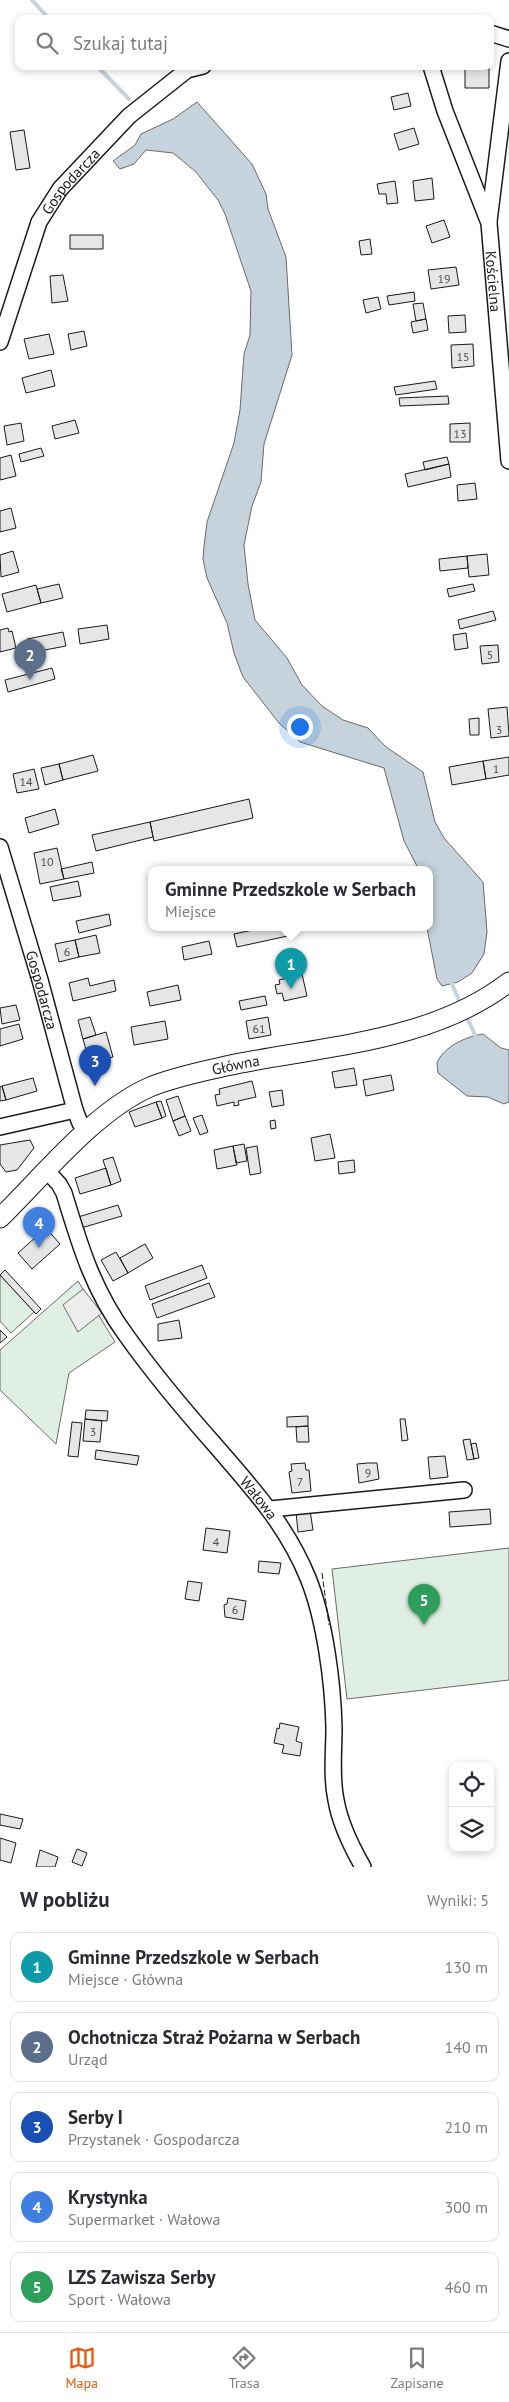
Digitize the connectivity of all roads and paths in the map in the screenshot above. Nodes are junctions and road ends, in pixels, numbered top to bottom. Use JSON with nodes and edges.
{"nodes":[{"id":1,"x":494,"y":33,"type":"edge"},
{"id":2,"x":509,"y":39,"type":"edge"},
{"id":3,"x":509,"y":61,"type":"edge"},
{"id":4,"x":187,"y":70,"type":"edge"},
{"id":5,"x":432,"y":70,"type":"edge"},
{"id":6,"x":488,"y":222,"type":"junction"},
{"id":7,"x":0,"y":342,"type":"edge"},
{"id":8,"x":509,"y":461,"type":"edge"},
{"id":9,"x":0,"y":847,"type":"edge"},
{"id":10,"x":509,"y":982,"type":"edge"},
{"id":11,"x":74,"y":1110,"type":"junction"},
{"id":12,"x":0,"y":1128,"type":"edge"},
{"id":13,"x":87,"y":1131,"type":"junction"},
{"id":14,"x":47,"y":1171,"type":"junction"},
{"id":15,"x":0,"y":1218,"type":"edge"},
{"id":16,"x":464,"y":1490,"type":"dead end"},
{"id":17,"x":270,"y":1509,"type":"junction"},
{"id":18,"x":363,"y":1867,"type":"edge"}],
"edges":[{"from":1,"to":2,"type":"street"},
{"from":3,"to":6,"type":"street","name":"Kościelna"},
{"from":4,"to":7,"type":"street","name":"Gospodarcza"},
{"from":5,"to":6,"type":"street","name":"Kościelna"},
{"from":6,"to":8,"type":"street","name":"Kościelna"},
{"from":9,"to":11,"type":"street","name":"Gospodarcza"},
{"from":10,"to":13,"type":"main road","name":"Główna"},
{"from":11,"to":12,"type":"street"},
{"from":11,"to":13,"type":"street","name":"Gospodarcza"},
{"from":13,"to":14,"type":"main road","name":"Główna"},
{"from":14,"to":15,"type":"main road","name":"Główna"},
{"from":14,"to":17,"type":"street","name":"Wałowa"},
{"from":16,"to":17,"type":"street"},
{"from":17,"to":18,"type":"street","name":"Wałowa"}]}
